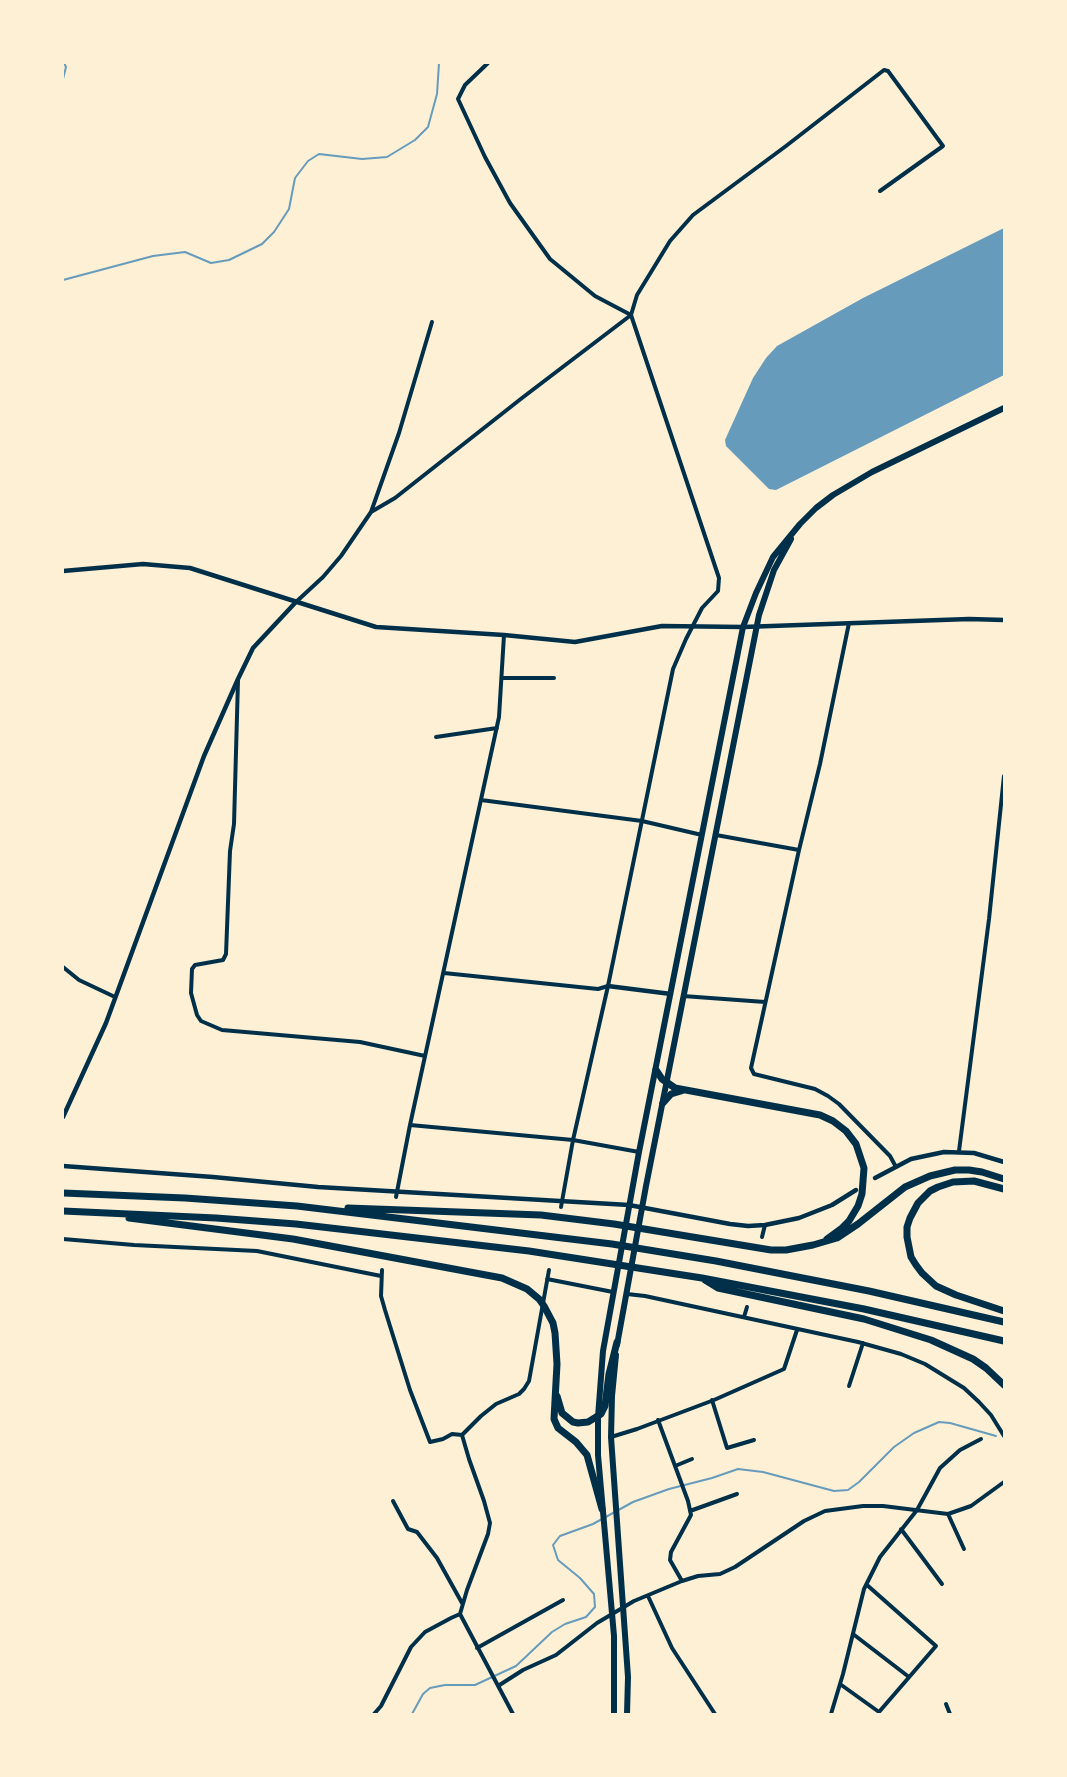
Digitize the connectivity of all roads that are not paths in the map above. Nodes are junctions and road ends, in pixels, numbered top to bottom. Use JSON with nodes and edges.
{"nodes":[{"id":1,"x":488,"y":63,"type":"edge"},
{"id":2,"x":880,"y":191,"type":"dead end"},
{"id":3,"x":631,"y":315,"type":"junction"},
{"id":4,"x":432,"y":322,"type":"dead end"},
{"id":5,"x":1004,"y":408,"type":"edge"},
{"id":6,"x":816,"y":508,"type":"junction"},
{"id":7,"x":371,"y":512,"type":"junction"},
{"id":8,"x":63,"y":571,"type":"edge"},
{"id":9,"x":296,"y":603,"type":"junction"},
{"id":10,"x":1004,"y":620,"type":"edge"},
{"id":11,"x":849,"y":623,"type":"junction"},
{"id":12,"x":692,"y":626,"type":"junction"},
{"id":13,"x":757,"y":626,"type":"junction"},
{"id":14,"x":743,"y":627,"type":"junction"},
{"id":15,"x":504,"y":634,"type":"junction"},
{"id":16,"x":502,"y":678,"type":"junction"},
{"id":17,"x":554,"y":678,"type":"dead end"},
{"id":18,"x":238,"y":679,"type":"junction"},
{"id":19,"x":497,"y":728,"type":"junction"},
{"id":20,"x":436,"y":737,"type":"dead end"},
{"id":21,"x":1004,"y":776,"type":"edge"},
{"id":22,"x":481,"y":800,"type":"junction"},
{"id":23,"x":642,"y":821,"type":"junction"},
{"id":24,"x":702,"y":834,"type":"junction"},
{"id":25,"x":715,"y":835,"type":"junction"},
{"id":26,"x":799,"y":850,"type":"junction"},
{"id":27,"x":63,"y":968,"type":"edge"},
{"id":28,"x":444,"y":973,"type":"junction"},
{"id":29,"x":608,"y":986,"type":"junction"},
{"id":30,"x":670,"y":994,"type":"junction"},
{"id":31,"x":683,"y":996,"type":"junction"},
{"id":32,"x":115,"y":997,"type":"junction"},
{"id":33,"x":765,"y":1002,"type":"junction"},
{"id":34,"x":425,"y":1056,"type":"junction"},
{"id":35,"x":656,"y":1070,"type":"junction"},
{"id":36,"x":667,"y":1084,"type":"junction"},
{"id":37,"x":683,"y":1090,"type":"junction"},
{"id":38,"x":663,"y":1103,"type":"junction"},
{"id":39,"x":63,"y":1117,"type":"edge"},
{"id":40,"x":410,"y":1125,"type":"junction"},
{"id":41,"x":573,"y":1140,"type":"junction"},
{"id":42,"x":959,"y":1151,"type":"junction"},
{"id":43,"x":639,"y":1152,"type":"junction"},
{"id":44,"x":1004,"y":1162,"type":"edge"},
{"id":45,"x":63,"y":1166,"type":"edge"},
{"id":46,"x":896,"y":1167,"type":"junction"},
{"id":47,"x":875,"y":1178,"type":"dead end"},
{"id":48,"x":1004,"y":1179,"type":"edge"},
{"id":49,"x":1004,"y":1189,"type":"edge"},
{"id":50,"x":856,"y":1190,"type":"dead end"},
{"id":51,"x":63,"y":1193,"type":"edge"},
{"id":52,"x":396,"y":1195,"type":"junction"},
{"id":53,"x":562,"y":1200,"type":"junction"},
{"id":54,"x":629,"y":1205,"type":"junction"},
{"id":55,"x":297,"y":1206,"type":"junction"},
{"id":56,"x":643,"y":1206,"type":"junction"},
{"id":57,"x":561,"y":1207,"type":"dead end"},
{"id":58,"x":63,"y":1211,"type":"edge"},
{"id":59,"x":80,"y":1211,"type":"junction"},
{"id":60,"x":765,"y":1225,"type":"junction"},
{"id":61,"x":762,"y":1237,"type":"dead end"},
{"id":62,"x":63,"y":1239,"type":"edge"},
{"id":63,"x":822,"y":1242,"type":"junction"},
{"id":64,"x":382,"y":1270,"type":"dead end"},
{"id":65,"x":549,"y":1270,"type":"dead end"},
{"id":66,"x":381,"y":1276,"type":"junction"},
{"id":67,"x":702,"y":1278,"type":"junction"},
{"id":68,"x":547,"y":1279,"type":"junction"},
{"id":69,"x":614,"y":1292,"type":"junction"},
{"id":70,"x":627,"y":1294,"type":"junction"},
{"id":71,"x":747,"y":1307,"type":"dead end"},
{"id":72,"x":1004,"y":1311,"type":"edge"},
{"id":73,"x":744,"y":1317,"type":"junction"},
{"id":74,"x":1004,"y":1322,"type":"edge"},
{"id":75,"x":797,"y":1330,"type":"junction"},
{"id":76,"x":1004,"y":1341,"type":"edge"},
{"id":77,"x":617,"y":1342,"type":"junction"},
{"id":78,"x":863,"y":1343,"type":"junction"},
{"id":79,"x":556,"y":1378,"type":"junction"},
{"id":80,"x":1004,"y":1385,"type":"edge"},
{"id":81,"x":849,"y":1386,"type":"dead end"},
{"id":82,"x":712,"y":1400,"type":"junction"},
{"id":83,"x":598,"y":1417,"type":"junction"},
{"id":84,"x":658,"y":1420,"type":"junction"},
{"id":85,"x":462,"y":1435,"type":"junction"},
{"id":86,"x":1004,"y":1436,"type":"edge"},
{"id":87,"x":611,"y":1437,"type":"junction"},
{"id":88,"x":981,"y":1439,"type":"dead end"},
{"id":89,"x":754,"y":1440,"type":"dead end"},
{"id":90,"x":692,"y":1460,"type":"dead end"},
{"id":91,"x":675,"y":1466,"type":"junction"},
{"id":92,"x":1004,"y":1482,"type":"edge"},
{"id":93,"x":737,"y":1494,"type":"dead end"},
{"id":94,"x":393,"y":1502,"type":"dead end"},
{"id":95,"x":602,"y":1509,"type":"junction"},
{"id":96,"x":917,"y":1510,"type":"junction"},
{"id":97,"x":690,"y":1511,"type":"junction"},
{"id":98,"x":948,"y":1514,"type":"junction"},
{"id":99,"x":901,"y":1529,"type":"junction"},
{"id":100,"x":964,"y":1549,"type":"dead end"},
{"id":101,"x":682,"y":1581,"type":"junction"},
{"id":102,"x":942,"y":1584,"type":"dead end"},
{"id":103,"x":867,"y":1585,"type":"junction"},
{"id":104,"x":648,"y":1596,"type":"junction"},
{"id":105,"x":563,"y":1600,"type":"dead end"},
{"id":106,"x":463,"y":1604,"type":"junction"},
{"id":107,"x":623,"y":1607,"type":"junction"},
{"id":108,"x":459,"y":1614,"type":"junction"},
{"id":109,"x":612,"y":1615,"type":"junction"},
{"id":110,"x":854,"y":1634,"type":"junction"},
{"id":111,"x":477,"y":1648,"type":"junction"},
{"id":112,"x":909,"y":1677,"type":"junction"},
{"id":113,"x":840,"y":1684,"type":"junction"},
{"id":114,"x":498,"y":1686,"type":"junction"},
{"id":115,"x":946,"y":1704,"type":"dead end"},
{"id":116,"x":374,"y":1714,"type":"edge"},
{"id":117,"x":513,"y":1714,"type":"edge"},
{"id":118,"x":614,"y":1714,"type":"edge"},
{"id":119,"x":627,"y":1714,"type":"edge"},
{"id":120,"x":715,"y":1714,"type":"edge"},
{"id":121,"x":831,"y":1714,"type":"edge"},
{"id":122,"x":950,"y":1714,"type":"edge"}],
"edges":[{"from":1,"to":3,"type":"street"},
{"from":2,"to":3,"type":"street"},
{"from":3,"to":7,"type":"street"},
{"from":3,"to":12,"type":"street"},
{"from":4,"to":7,"type":"street"},
{"from":5,"to":6,"type":"highway"},
{"from":6,"to":13,"type":"highway"},
{"from":6,"to":14,"type":"highway"},
{"from":7,"to":9,"type":"street"},
{"from":8,"to":9,"type":"street"},
{"from":9,"to":15,"type":"street"},
{"from":9,"to":18,"type":"street"},
{"from":10,"to":11,"type":"street"},
{"from":11,"to":13,"type":"street"},
{"from":11,"to":26,"type":"street"},
{"from":12,"to":14,"type":"street"},
{"from":12,"to":15,"type":"street"},
{"from":12,"to":23,"type":"street"},
{"from":13,"to":14,"type":"street"},
{"from":13,"to":25,"type":"highway"},
{"from":14,"to":24,"type":"highway"},
{"from":15,"to":16,"type":"street"},
{"from":16,"to":17,"type":"street"},
{"from":16,"to":19,"type":"street"},
{"from":18,"to":32,"type":"street"},
{"from":18,"to":34,"type":"street"},
{"from":19,"to":20,"type":"street"},
{"from":19,"to":22,"type":"street"},
{"from":21,"to":42,"type":"street"},
{"from":22,"to":23,"type":"street"},
{"from":22,"to":28,"type":"street"},
{"from":23,"to":24,"type":"street"},
{"from":23,"to":29,"type":"street"},
{"from":24,"to":30,"type":"highway"},
{"from":25,"to":26,"type":"street"},
{"from":25,"to":31,"type":"highway"},
{"from":26,"to":33,"type":"street"},
{"from":27,"to":32,"type":"street"},
{"from":28,"to":29,"type":"street"},
{"from":28,"to":34,"type":"street"},
{"from":29,"to":30,"type":"street"},
{"from":29,"to":41,"type":"street"},
{"from":30,"to":35,"type":"highway"},
{"from":31,"to":33,"type":"street"},
{"from":31,"to":36,"type":"highway"},
{"from":32,"to":39,"type":"street"},
{"from":33,"to":46,"type":"street"},
{"from":34,"to":40,"type":"street"},
{"from":35,"to":36,"type":"highway"},
{"from":35,"to":43,"type":"highway"},
{"from":36,"to":37,"type":"highway"},
{"from":36,"to":38,"type":"highway"},
{"from":37,"to":38,"type":"highway"},
{"from":37,"to":63,"type":"highway"},
{"from":38,"to":56,"type":"highway"},
{"from":40,"to":41,"type":"street"},
{"from":40,"to":52,"type":"street"},
{"from":41,"to":43,"type":"street"},
{"from":41,"to":53,"type":"street"},
{"from":42,"to":44,"type":"street"},
{"from":42,"to":46,"type":"street"},
{"from":43,"to":54,"type":"highway"},
{"from":45,"to":52,"type":"street"},
{"from":46,"to":47,"type":"street"},
{"from":48,"to":63,"type":"highway"},
{"from":49,"to":72,"type":"highway"},
{"from":50,"to":60,"type":"street"},
{"from":51,"to":55,"type":"highway"},
{"from":52,"to":53,"type":"street"},
{"from":53,"to":54,"type":"street"},
{"from":53,"to":57,"type":"street"},
{"from":54,"to":56,"type":"street"},
{"from":54,"to":69,"type":"highway"},
{"from":55,"to":63,"type":"highway"},
{"from":55,"to":74,"type":"highway"},
{"from":56,"to":60,"type":"street"},
{"from":56,"to":70,"type":"highway"},
{"from":58,"to":59,"type":"highway"},
{"from":59,"to":67,"type":"highway"},
{"from":59,"to":79,"type":"highway"},
{"from":60,"to":61,"type":"street"},
{"from":62,"to":66,"type":"street"},
{"from":64,"to":66,"type":"street"},
{"from":65,"to":68,"type":"street"},
{"from":66,"to":85,"type":"street"},
{"from":67,"to":76,"type":"highway"},
{"from":67,"to":80,"type":"highway"},
{"from":68,"to":69,"type":"street"},
{"from":68,"to":85,"type":"street"},
{"from":69,"to":83,"type":"highway"},
{"from":70,"to":73,"type":"street"},
{"from":70,"to":77,"type":"highway"},
{"from":71,"to":73,"type":"street"},
{"from":73,"to":75,"type":"street"},
{"from":75,"to":78,"type":"street"},
{"from":75,"to":82,"type":"street"},
{"from":77,"to":83,"type":"highway"},
{"from":77,"to":87,"type":"highway"},
{"from":78,"to":81,"type":"street"},
{"from":78,"to":86,"type":"street"},
{"from":79,"to":83,"type":"highway"},
{"from":79,"to":95,"type":"highway"},
{"from":82,"to":84,"type":"street"},
{"from":82,"to":89,"type":"street"},
{"from":83,"to":95,"type":"highway"},
{"from":84,"to":87,"type":"street"},
{"from":84,"to":91,"type":"street"},
{"from":85,"to":106,"type":"street"},
{"from":87,"to":107,"type":"highway"},
{"from":88,"to":96,"type":"street"},
{"from":90,"to":91,"type":"street"},
{"from":91,"to":97,"type":"street"},
{"from":92,"to":98,"type":"street"},
{"from":93,"to":97,"type":"street"},
{"from":94,"to":106,"type":"street"},
{"from":95,"to":109,"type":"highway"},
{"from":96,"to":98,"type":"street"},
{"from":96,"to":99,"type":"street"},
{"from":96,"to":101,"type":"street"},
{"from":97,"to":101,"type":"street"},
{"from":98,"to":100,"type":"street"},
{"from":99,"to":102,"type":"street"},
{"from":99,"to":103,"type":"street"},
{"from":101,"to":104,"type":"street"},
{"from":103,"to":110,"type":"street"},
{"from":103,"to":112,"type":"street"},
{"from":104,"to":107,"type":"street"},
{"from":104,"to":120,"type":"street"},
{"from":105,"to":111,"type":"street"},
{"from":106,"to":108,"type":"street"},
{"from":107,"to":109,"type":"street"},
{"from":107,"to":119,"type":"highway"},
{"from":108,"to":111,"type":"street"},
{"from":108,"to":116,"type":"street"},
{"from":109,"to":114,"type":"street"},
{"from":109,"to":118,"type":"highway"},
{"from":110,"to":112,"type":"street"},
{"from":110,"to":113,"type":"street"},
{"from":111,"to":114,"type":"street"},
{"from":112,"to":113,"type":"street"},
{"from":113,"to":121,"type":"street"},
{"from":114,"to":117,"type":"street"},
{"from":115,"to":122,"type":"street"}]}
